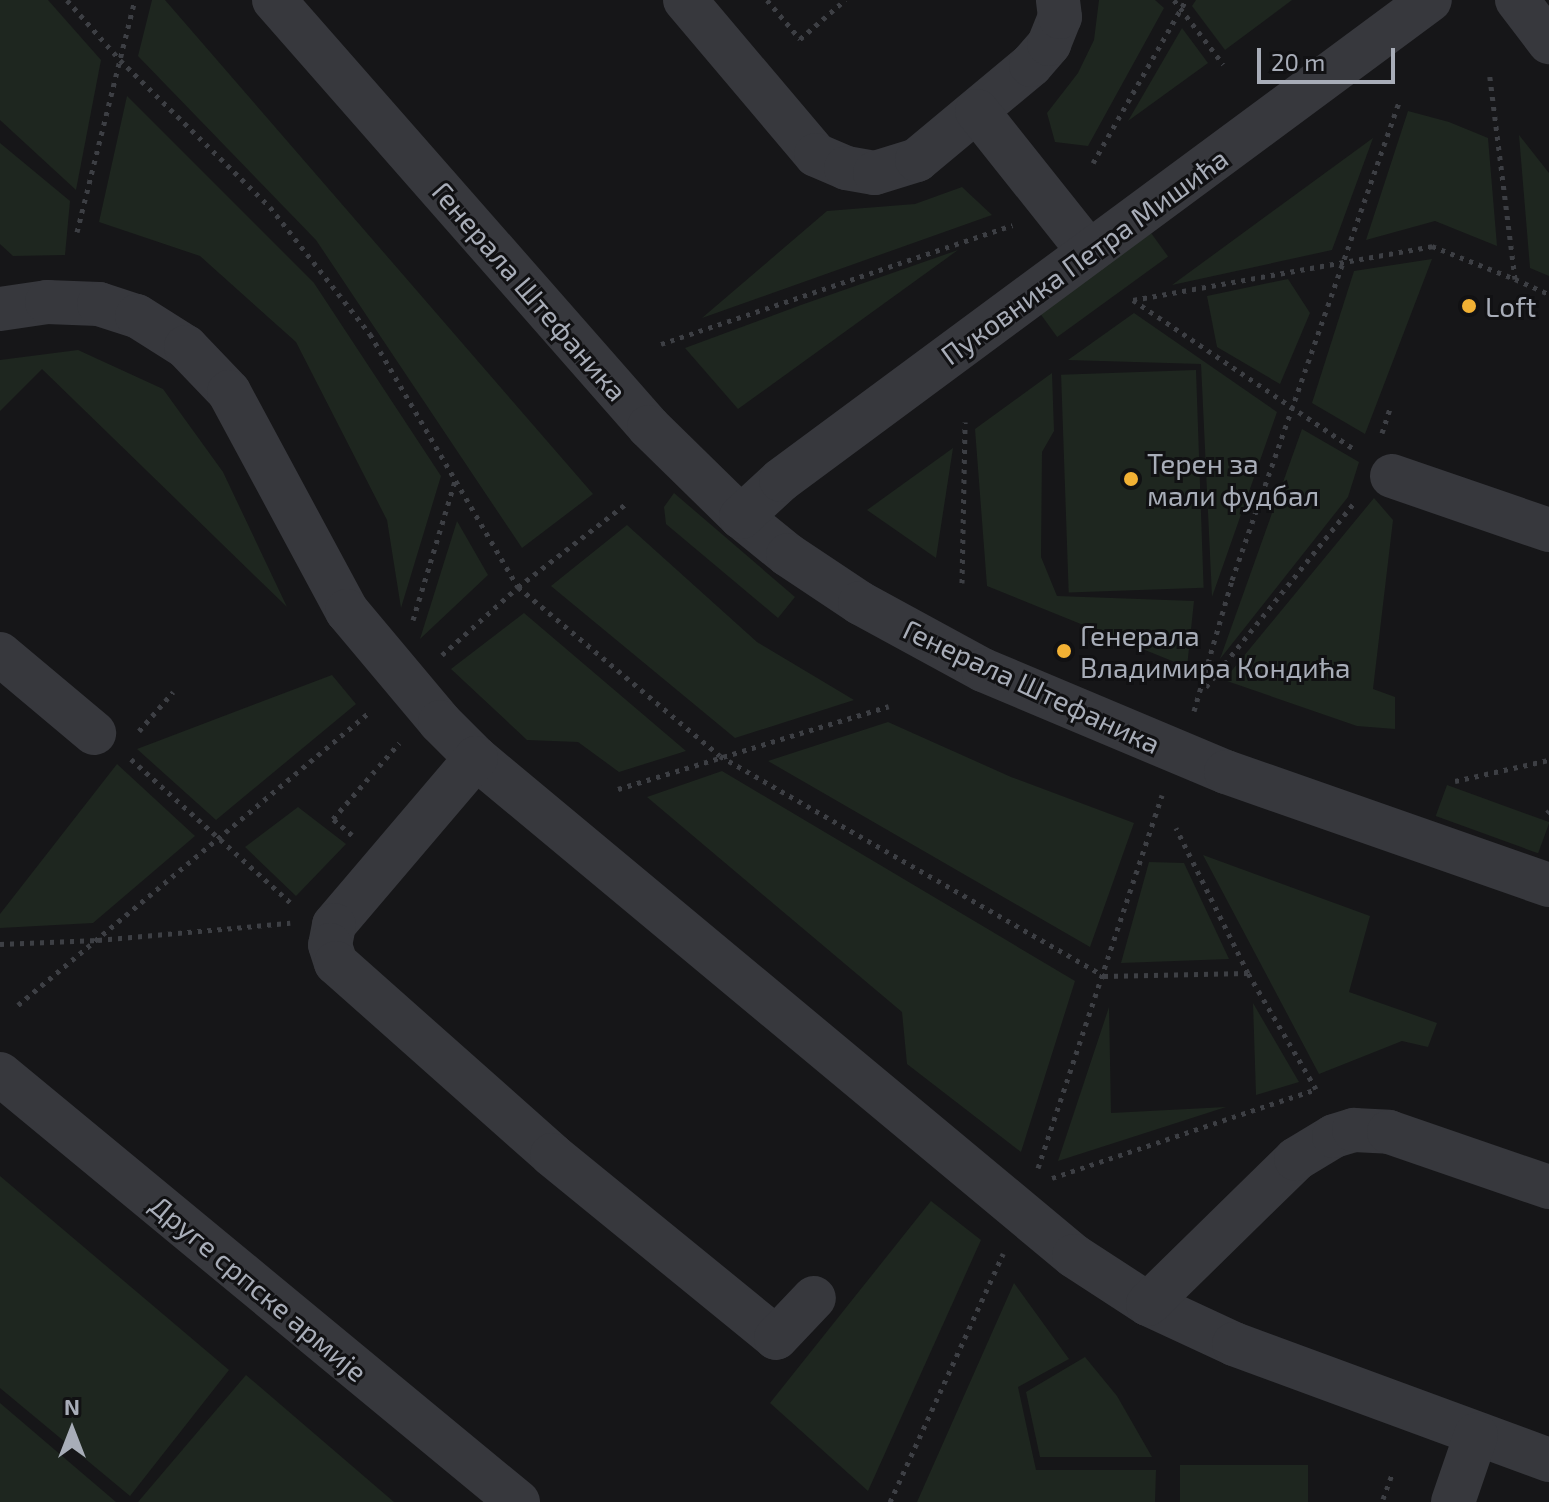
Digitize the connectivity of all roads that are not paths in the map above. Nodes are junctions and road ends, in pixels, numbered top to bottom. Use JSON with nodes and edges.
{"nodes":[{"id":1,"x":274,"y":0,"type":"edge"},
{"id":2,"x":685,"y":0,"type":"edge"},
{"id":3,"x":1058,"y":0,"type":"edge"},
{"id":4,"x":1430,"y":0,"type":"edge"},
{"id":5,"x":1517,"y":0,"type":"edge"},
{"id":6,"x":1549,"y":42,"type":"edge"},
{"id":7,"x":977,"y":111,"type":"junction"},
{"id":8,"x":1089,"y":252,"type":"junction"},
{"id":9,"x":0,"y":309,"type":"edge"},
{"id":10,"x":1382,"y":468,"type":"road end"},
{"id":11,"x":741,"y":517,"type":"junction"},
{"id":12,"x":1549,"y":530,"type":"edge"},
{"id":13,"x":0,"y":654,"type":"edge"},
{"id":14,"x":116,"y":741,"type":"road end"},
{"id":15,"x":476,"y":758,"type":"junction"},
{"id":16,"x":1549,"y":885,"type":"edge"},
{"id":17,"x":0,"y":1074,"type":"edge"},
{"id":18,"x":1549,"y":1187,"type":"edge"},
{"id":19,"x":814,"y":1298,"type":"dead end"},
{"id":20,"x":1148,"y":1304,"type":"junction"},
{"id":21,"x":1476,"y":1435,"type":"junction"},
{"id":22,"x":1549,"y":1460,"type":"edge"},
{"id":23,"x":518,"y":1502,"type":"edge"},
{"id":24,"x":1453,"y":1502,"type":"edge"}],
"edges":[{"from":1,"to":11,"type":"street","name":"Генерала Штефаника"},
{"from":2,"to":7,"type":"street"},
{"from":3,"to":7,"type":"street"},
{"from":4,"to":8,"type":"street","name":"Пуковника Петра Мишића"},
{"from":5,"to":6,"type":"street"},
{"from":7,"to":8,"type":"street"},
{"from":8,"to":11,"type":"street","name":"Пуковника Петра Мишића"},
{"from":9,"to":15,"type":"street"},
{"from":10,"to":12,"type":"street"},
{"from":11,"to":16,"type":"street","name":"Генерала Штефаника"},
{"from":13,"to":14,"type":"street"},
{"from":15,"to":19,"type":"street"},
{"from":15,"to":20,"type":"street"},
{"from":17,"to":23,"type":"street","name":"Друге српске армије"},
{"from":18,"to":20,"type":"street"},
{"from":20,"to":21,"type":"street"},
{"from":21,"to":22,"type":"street"},
{"from":21,"to":24,"type":"street"}]}
